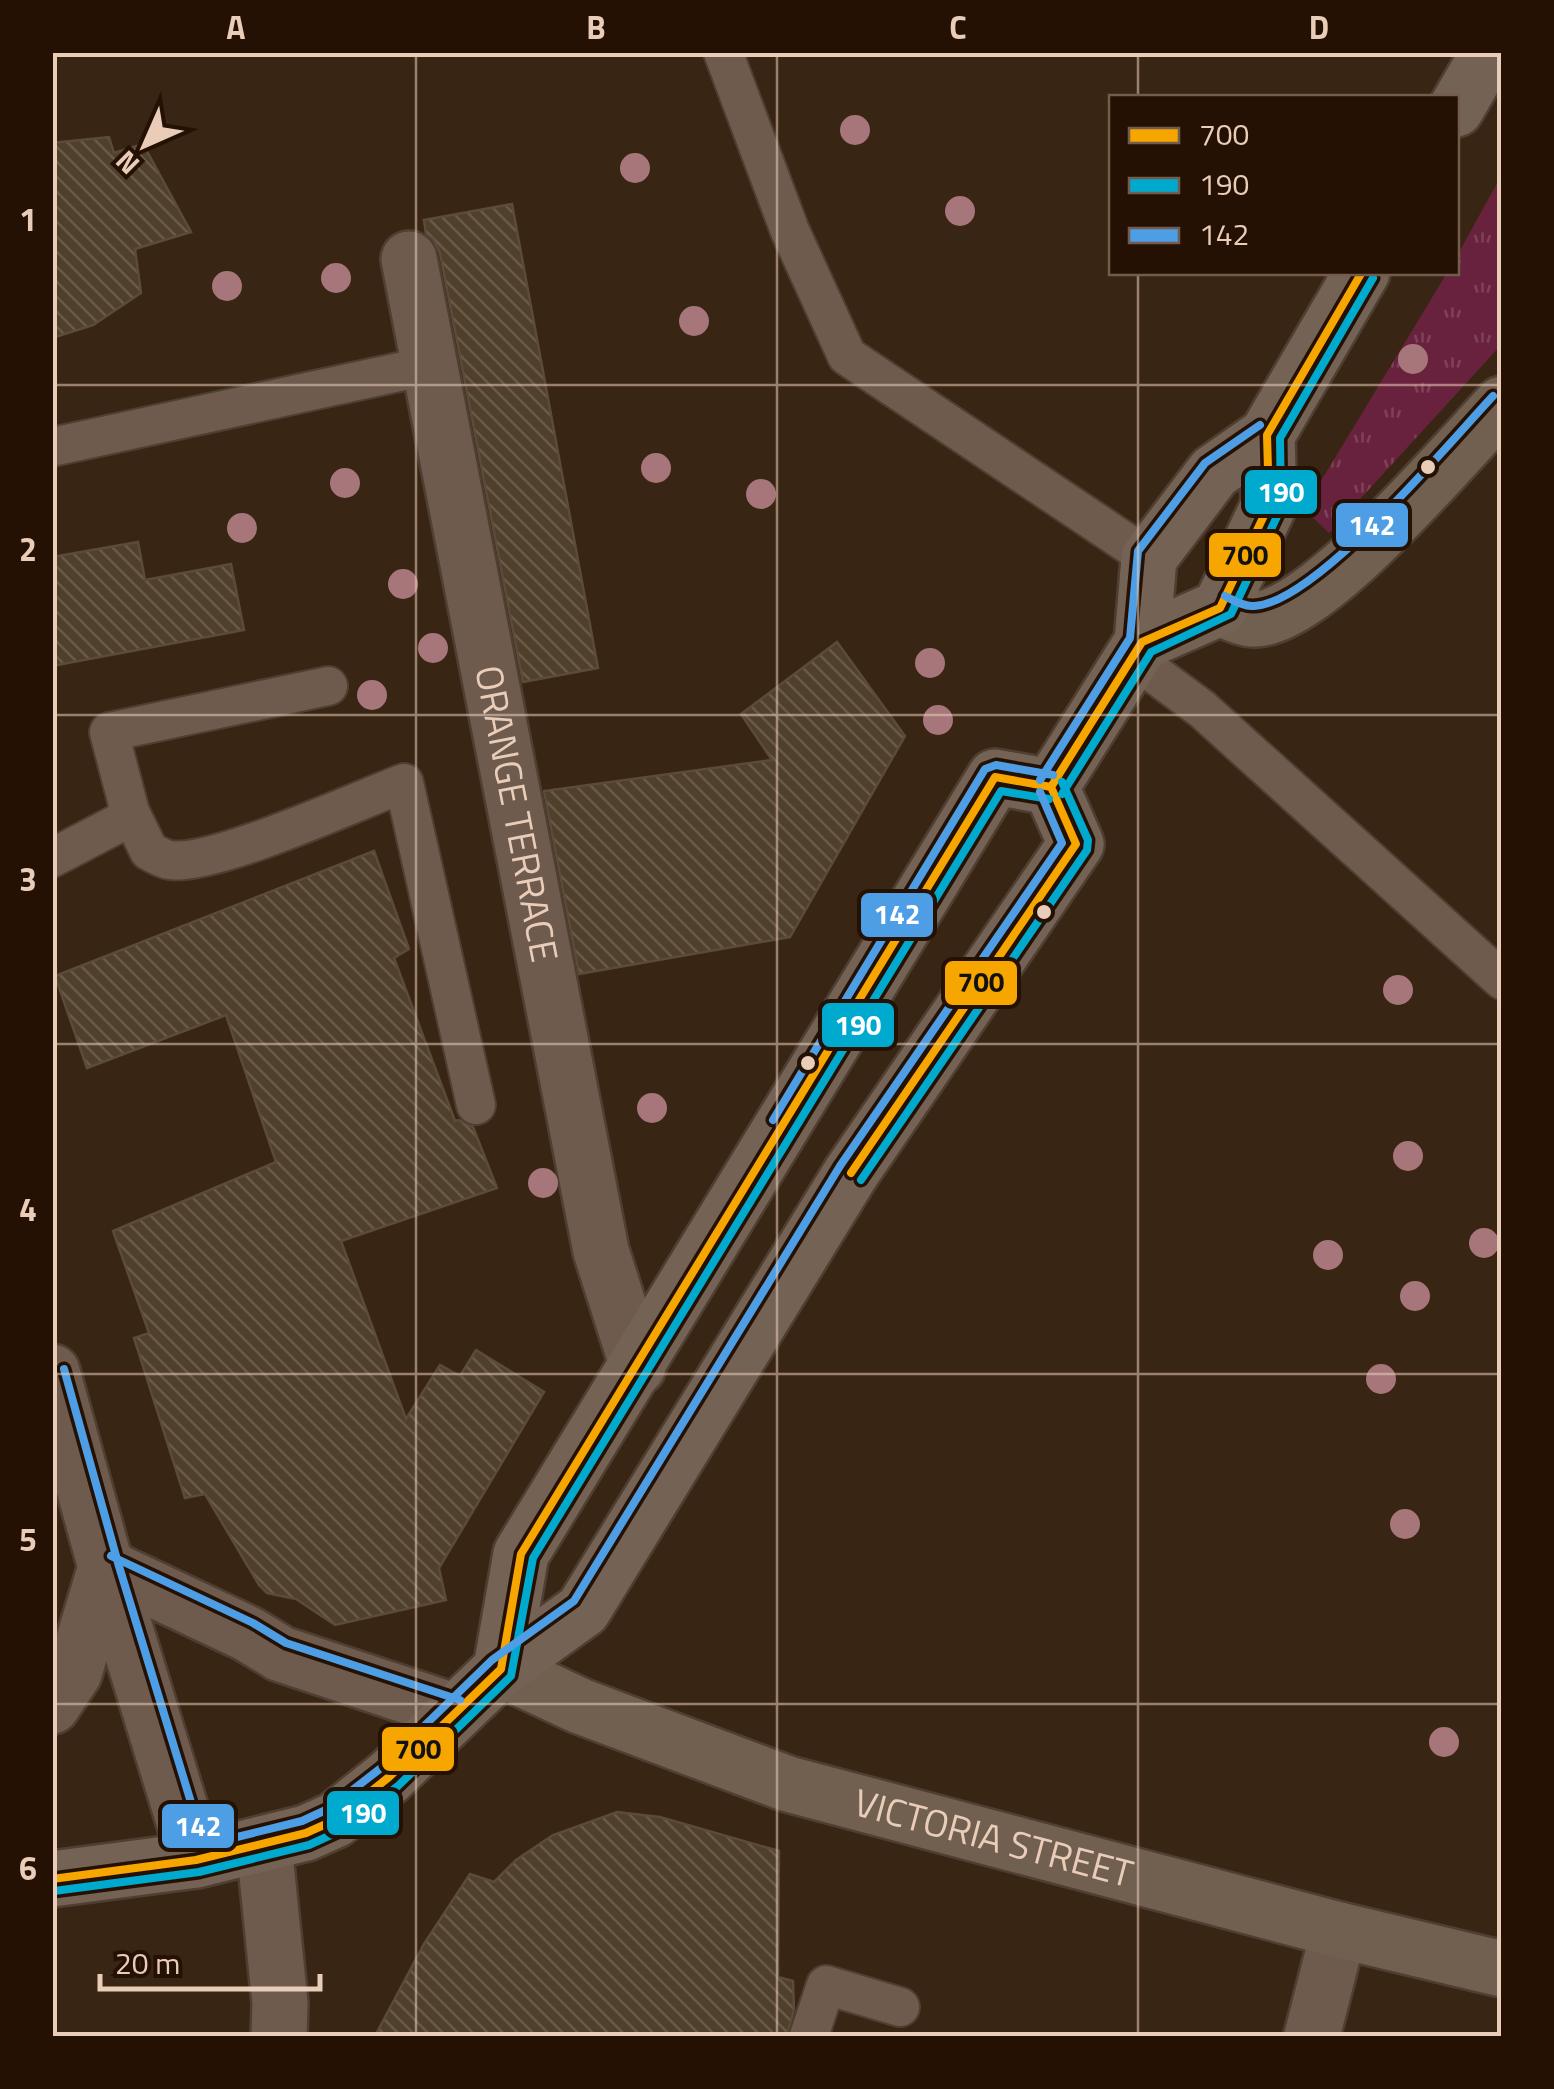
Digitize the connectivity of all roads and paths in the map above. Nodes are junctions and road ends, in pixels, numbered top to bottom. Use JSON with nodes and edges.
{"nodes":[{"id":1,"x":724,"y":52,"type":"edge"},
{"id":2,"x":1488,"y":52,"type":"edge"},
{"id":3,"x":1459,"y":104,"type":"edge"},
{"id":4,"x":409,"y":259,"type":"dead end"},
{"id":5,"x":1360,"y":275,"type":"edge"},
{"id":6,"x":413,"y":369,"type":"dead end"},
{"id":7,"x":1502,"y":404,"type":"edge"},
{"id":8,"x":1267,"y":435,"type":"junction"},
{"id":9,"x":52,"y":446,"type":"edge"},
{"id":10,"x":1149,"y":558,"type":"junction"},
{"id":11,"x":1220,"y":608,"type":"junction"},
{"id":12,"x":1137,"y":650,"type":"junction"},
{"id":13,"x":328,"y":686,"type":"dead end"},
{"id":14,"x":1052,"y":787,"type":"junction"},
{"id":15,"x":130,"y":812,"type":"junction"},
{"id":16,"x":52,"y":858,"type":"edge"},
{"id":17,"x":1502,"y":980,"type":"edge"},
{"id":18,"x":476,"y":1105,"type":"dead end"},
{"id":19,"x":638,"y":1366,"type":"junction"},
{"id":20,"x":52,"y":1372,"type":"edge"},
{"id":21,"x":106,"y":1567,"type":"junction"},
{"id":22,"x":501,"y":1669,"type":"junction"},
{"id":23,"x":52,"y":1706,"type":"edge"},
{"id":24,"x":456,"y":1712,"type":"junction"},
{"id":25,"x":264,"y":1845,"type":"junction"},
{"id":26,"x":196,"y":1860,"type":"junction"},
{"id":27,"x":52,"y":1879,"type":"edge"},
{"id":28,"x":1339,"y":1930,"type":"junction"},
{"id":29,"x":1502,"y":1969,"type":"edge"},
{"id":30,"x":900,"y":2006,"type":"dead end"},
{"id":31,"x":279,"y":2036,"type":"edge"},
{"id":32,"x":809,"y":2036,"type":"edge"},
{"id":33,"x":1312,"y":2036,"type":"edge"}],
"edges":[{"from":1,"to":10,"type":"lane"},
{"from":2,"to":3,"type":"main road"},
{"from":4,"to":19,"type":"street","name":"ORANGE TERRACE"},
{"from":5,"to":8,"type":"main road"},
{"from":6,"to":9,"type":"lane"},
{"from":7,"to":11,"type":"main road"},
{"from":8,"to":10,"type":"main road"},
{"from":8,"to":11,"type":"main road"},
{"from":10,"to":12,"type":"main road"},
{"from":11,"to":12,"type":"main road"},
{"from":12,"to":14,"type":"main road"},
{"from":12,"to":17,"type":"lane"},
{"from":13,"to":15,"type":"lane"},
{"from":14,"to":19,"type":"main road"},
{"from":14,"to":22,"type":"main road"},
{"from":15,"to":16,"type":"lane"},
{"from":15,"to":18,"type":"lane"},
{"from":19,"to":22,"type":"main road"},
{"from":20,"to":21,"type":"street"},
{"from":21,"to":23,"type":"street"},
{"from":21,"to":24,"type":"street"},
{"from":21,"to":26,"type":"street"},
{"from":22,"to":24,"type":"main road"},
{"from":22,"to":28,"type":"main road","name":"VICTORIA STREET"},
{"from":24,"to":25,"type":"main road"},
{"from":25,"to":26,"type":"main road"},
{"from":25,"to":31,"type":"street"},
{"from":26,"to":27,"type":"main road"},
{"from":28,"to":29,"type":"main road","name":"VICTORIA STREET"},
{"from":28,"to":33,"type":"street"},
{"from":30,"to":32,"type":"lane"}]}
